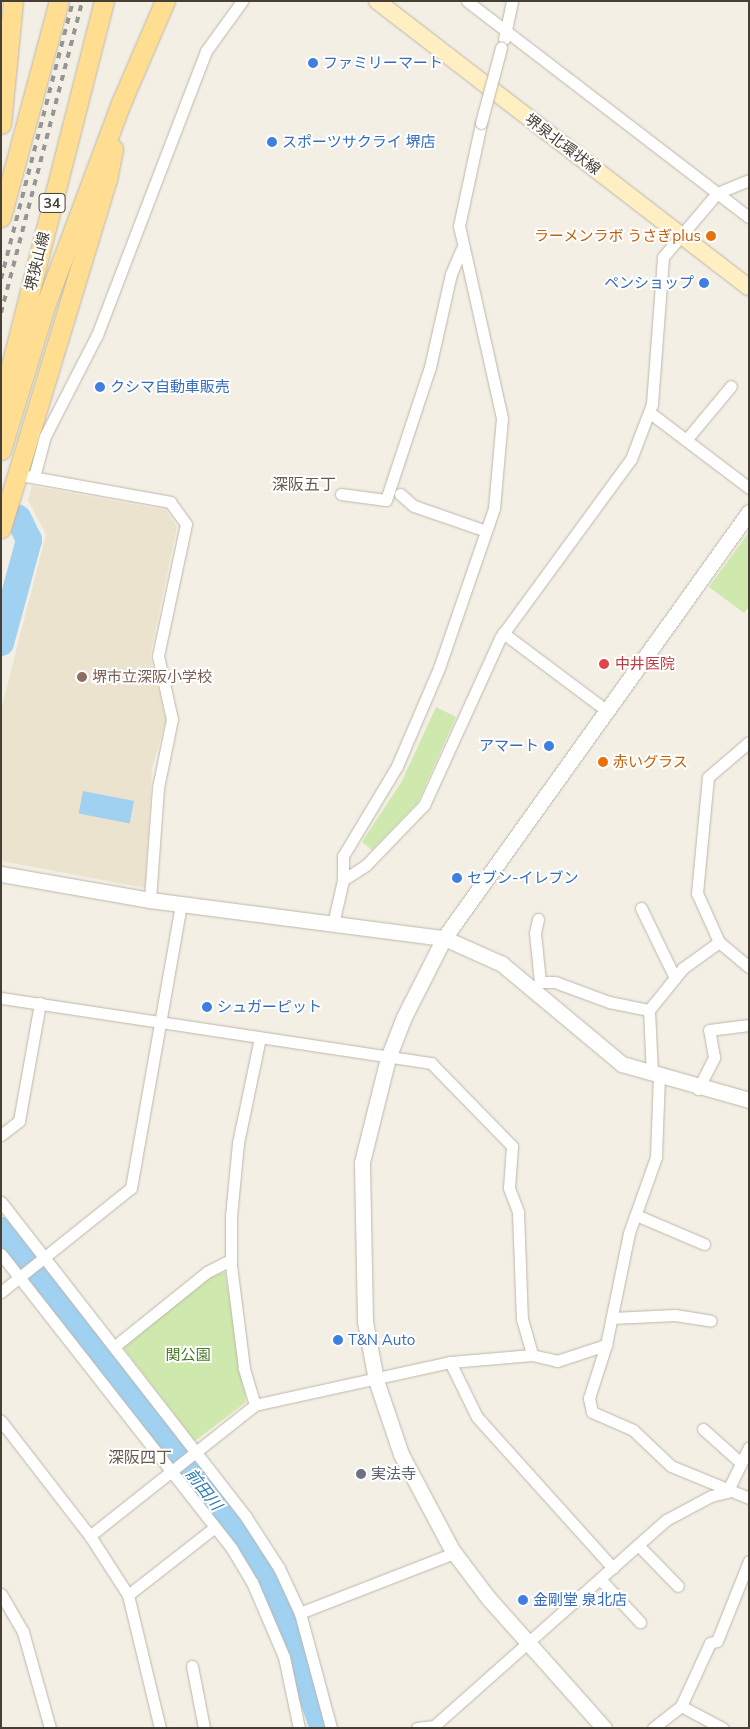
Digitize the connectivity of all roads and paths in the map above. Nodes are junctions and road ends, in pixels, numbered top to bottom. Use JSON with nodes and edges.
{"nodes":[{"id":1,"x":2,"y":1,"type":"edge"},
{"id":2,"x":13,"y":1,"type":"edge"},
{"id":3,"x":59,"y":1,"type":"edge"},
{"id":4,"x":104,"y":1,"type":"edge"},
{"id":5,"x":164,"y":1,"type":"edge"},
{"id":6,"x":242,"y":1,"type":"edge"},
{"id":7,"x":377,"y":1,"type":"edge"},
{"id":8,"x":467,"y":1,"type":"edge"},
{"id":9,"x":512,"y":1,"type":"edge"},
{"id":10,"x":1,"y":10,"type":"edge"},
{"id":11,"x":506,"y":33,"type":"junction"},
{"id":12,"x":121,"y":103,"type":"junction"},
{"id":13,"x":1,"y":124,"type":"edge"},
{"id":14,"x":749,"y":180,"type":"edge"},
{"id":15,"x":717,"y":193,"type":"junction"},
{"id":16,"x":1,"y":217,"type":"edge"},
{"id":17,"x":749,"y":217,"type":"edge"},
{"id":18,"x":680,"y":235,"type":"junction"},
{"id":19,"x":461,"y":250,"type":"junction"},
{"id":20,"x":749,"y":287,"type":"edge"},
{"id":21,"x":732,"y":386,"type":"dead end"},
{"id":22,"x":1,"y":406,"type":"edge"},
{"id":23,"x":649,"y":412,"type":"junction"},
{"id":24,"x":686,"y":440,"type":"junction"},
{"id":25,"x":1,"y":450,"type":"edge"},
{"id":26,"x":15,"y":474,"type":"junction"},
{"id":27,"x":34,"y":477,"type":"junction"},
{"id":28,"x":749,"y":488,"type":"edge"},
{"id":29,"x":341,"y":494,"type":"dead end"},
{"id":30,"x":400,"y":494,"type":"dead end"},
{"id":31,"x":749,"y":512,"type":"edge"},
{"id":32,"x":1,"y":528,"type":"edge"},
{"id":33,"x":486,"y":531,"type":"junction"},
{"id":34,"x":503,"y":633,"type":"junction"},
{"id":35,"x":606,"y":710,"type":"junction"},
{"id":36,"x":749,"y":742,"type":"edge"},
{"id":37,"x":1,"y":874,"type":"edge"},
{"id":38,"x":343,"y":880,"type":"junction"},
{"id":39,"x":150,"y":900,"type":"junction"},
{"id":40,"x":180,"y":903,"type":"junction"},
{"id":41,"x":641,"y":908,"type":"dead end"},
{"id":42,"x":538,"y":919,"type":"dead end"},
{"id":43,"x":333,"y":924,"type":"junction"},
{"id":44,"x":444,"y":938,"type":"junction"},
{"id":45,"x":720,"y":942,"type":"junction"},
{"id":46,"x":749,"y":967,"type":"edge"},
{"id":47,"x":675,"y":978,"type":"junction"},
{"id":48,"x":536,"y":986,"type":"junction"},
{"id":49,"x":1,"y":998,"type":"edge"},
{"id":50,"x":40,"y":1003,"type":"junction"},
{"id":51,"x":649,"y":1010,"type":"junction"},
{"id":52,"x":160,"y":1021,"type":"junction"},
{"id":53,"x":749,"y":1025,"type":"edge"},
{"id":54,"x":260,"y":1038,"type":"junction"},
{"id":55,"x":388,"y":1058,"type":"junction"},
{"id":56,"x":656,"y":1075,"type":"junction"},
{"id":57,"x":698,"y":1089,"type":"junction"},
{"id":58,"x":749,"y":1100,"type":"edge"},
{"id":59,"x":1,"y":1135,"type":"edge"},
{"id":60,"x":1,"y":1202,"type":"edge"},
{"id":61,"x":636,"y":1215,"type":"junction"},
{"id":62,"x":704,"y":1244,"type":"dead end"},
{"id":63,"x":1,"y":1254,"type":"edge"},
{"id":64,"x":45,"y":1258,"type":"junction"},
{"id":65,"x":231,"y":1260,"type":"junction"},
{"id":66,"x":21,"y":1277,"type":"junction"},
{"id":67,"x":1,"y":1292,"type":"edge"},
{"id":68,"x":612,"y":1318,"type":"junction"},
{"id":69,"x":711,"y":1322,"type":"dead end"},
{"id":70,"x":606,"y":1345,"type":"junction"},
{"id":71,"x":115,"y":1346,"type":"junction"},
{"id":72,"x":532,"y":1355,"type":"junction"},
{"id":73,"x":450,"y":1362,"type":"junction"},
{"id":74,"x":376,"y":1380,"type":"junction"},
{"id":75,"x":255,"y":1405,"type":"junction"},
{"id":76,"x":1,"y":1422,"type":"edge"},
{"id":77,"x":703,"y":1429,"type":"dead end"},
{"id":78,"x":749,"y":1447,"type":"edge"},
{"id":79,"x":195,"y":1452,"type":"junction"},
{"id":80,"x":741,"y":1463,"type":"junction"},
{"id":81,"x":170,"y":1474,"type":"junction"},
{"id":82,"x":726,"y":1492,"type":"junction"},
{"id":83,"x":749,"y":1498,"type":"edge"},
{"id":84,"x":215,"y":1527,"type":"junction"},
{"id":85,"x":90,"y":1536,"type":"junction"},
{"id":86,"x":638,"y":1545,"type":"junction"},
{"id":87,"x":454,"y":1553,"type":"junction"},
{"id":88,"x":749,"y":1561,"type":"edge"},
{"id":89,"x":613,"y":1568,"type":"junction"},
{"id":90,"x":600,"y":1579,"type":"junction"},
{"id":91,"x":678,"y":1586,"type":"dead end"},
{"id":92,"x":1,"y":1594,"type":"edge"},
{"id":93,"x":128,"y":1595,"type":"junction"},
{"id":94,"x":300,"y":1613,"type":"junction"},
{"id":95,"x":640,"y":1622,"type":"dead end"},
{"id":96,"x":529,"y":1644,"type":"junction"},
{"id":97,"x":192,"y":1666,"type":"dead end"},
{"id":98,"x":681,"y":1706,"type":"junction"},
{"id":99,"x":435,"y":1727,"type":"edge"},
{"id":100,"x":50,"y":1728,"type":"edge"},
{"id":101,"x":160,"y":1728,"type":"edge"},
{"id":102,"x":204,"y":1728,"type":"edge"},
{"id":103,"x":299,"y":1728,"type":"edge"},
{"id":104,"x":331,"y":1728,"type":"edge"},
{"id":105,"x":417,"y":1728,"type":"edge"},
{"id":106,"x":604,"y":1728,"type":"edge"},
{"id":107,"x":653,"y":1728,"type":"edge"},
{"id":108,"x":722,"y":1728,"type":"edge"}],
"edges":[{"from":1,"to":10,"type":"main road"},
{"from":2,"to":13,"type":"main road"},
{"from":3,"to":16,"type":"main road"},
{"from":4,"to":22,"type":"main road","name":"堺狭山線","number":"34"},
{"from":5,"to":12,"type":"main road"},
{"from":6,"to":27,"type":"street"},
{"from":7,"to":18,"type":"main road","name":"堺泉北環状線"},
{"from":8,"to":11,"type":"street"},
{"from":9,"to":11,"type":"street"},
{"from":11,"to":15,"type":"street"},
{"from":11,"to":19,"type":"street","bridge":true},
{"from":12,"to":25,"type":"main road"},
{"from":12,"to":26,"type":"main road"},
{"from":14,"to":15,"type":"street"},
{"from":15,"to":17,"type":"street"},
{"from":15,"to":18,"type":"street"},
{"from":18,"to":20,"type":"main road","name":"堺泉北環状線"},
{"from":18,"to":23,"type":"street"},
{"from":19,"to":29,"type":"street"},
{"from":19,"to":33,"type":"street"},
{"from":21,"to":24,"type":"street"},
{"from":23,"to":24,"type":"street"},
{"from":23,"to":34,"type":"street"},
{"from":24,"to":28,"type":"street"},
{"from":26,"to":27,"type":"street"},
{"from":26,"to":32,"type":"main road"},
{"from":27,"to":39,"type":"street"},
{"from":30,"to":33,"type":"street"},
{"from":31,"to":35,"type":"street"},
{"from":33,"to":38,"type":"street"},
{"from":34,"to":35,"type":"street"},
{"from":34,"to":38,"type":"street"},
{"from":35,"to":44,"type":"street"},
{"from":36,"to":45,"type":"street"},
{"from":37,"to":39,"type":"street"},
{"from":38,"to":43,"type":"street"},
{"from":39,"to":40,"type":"street"},
{"from":40,"to":43,"type":"street"},
{"from":40,"to":52,"type":"street"},
{"from":41,"to":47,"type":"street"},
{"from":42,"to":48,"type":"street"},
{"from":43,"to":44,"type":"street"},
{"from":44,"to":48,"type":"street"},
{"from":44,"to":55,"type":"street"},
{"from":45,"to":46,"type":"street"},
{"from":45,"to":47,"type":"street"},
{"from":47,"to":51,"type":"street"},
{"from":48,"to":51,"type":"street"},
{"from":48,"to":56,"type":"street"},
{"from":49,"to":50,"type":"street"},
{"from":50,"to":52,"type":"street"},
{"from":50,"to":59,"type":"street"},
{"from":51,"to":56,"type":"street"},
{"from":52,"to":54,"type":"street"},
{"from":52,"to":64,"type":"street"},
{"from":53,"to":57,"type":"street"},
{"from":54,"to":55,"type":"street"},
{"from":54,"to":65,"type":"street"},
{"from":55,"to":72,"type":"street"},
{"from":55,"to":74,"type":"street"},
{"from":56,"to":57,"type":"street"},
{"from":56,"to":61,"type":"street"},
{"from":57,"to":58,"type":"street"},
{"from":60,"to":64,"type":"street"},
{"from":61,"to":62,"type":"street"},
{"from":61,"to":68,"type":"street"},
{"from":63,"to":66,"type":"street"},
{"from":64,"to":66,"type":"street"},
{"from":64,"to":71,"type":"street"},
{"from":65,"to":71,"type":"street"},
{"from":65,"to":75,"type":"street"},
{"from":66,"to":67,"type":"street"},
{"from":66,"to":81,"type":"street"},
{"from":68,"to":69,"type":"street"},
{"from":68,"to":70,"type":"street"},
{"from":70,"to":72,"type":"street"},
{"from":70,"to":82,"type":"street"},
{"from":71,"to":79,"type":"street"},
{"from":72,"to":73,"type":"street"},
{"from":73,"to":74,"type":"street"},
{"from":73,"to":89,"type":"street"},
{"from":74,"to":75,"type":"street"},
{"from":74,"to":87,"type":"street"},
{"from":75,"to":79,"type":"street"},
{"from":76,"to":85,"type":"street"},
{"from":77,"to":80,"type":"street"},
{"from":78,"to":80,"type":"street"},
{"from":79,"to":81,"type":"street"},
{"from":79,"to":94,"type":"street"},
{"from":80,"to":82,"type":"street"},
{"from":81,"to":84,"type":"street"},
{"from":81,"to":85,"type":"street"},
{"from":82,"to":83,"type":"street"},
{"from":82,"to":86,"type":"street"},
{"from":84,"to":93,"type":"street"},
{"from":84,"to":103,"type":"street"},
{"from":85,"to":93,"type":"street"},
{"from":86,"to":89,"type":"street"},
{"from":86,"to":91,"type":"street"},
{"from":87,"to":94,"type":"street"},
{"from":87,"to":96,"type":"street"},
{"from":88,"to":98,"type":"street"},
{"from":89,"to":90,"type":"street"},
{"from":90,"to":95,"type":"street"},
{"from":90,"to":96,"type":"street"},
{"from":92,"to":100,"type":"street"},
{"from":93,"to":101,"type":"street"},
{"from":94,"to":104,"type":"street"},
{"from":96,"to":99,"type":"street"},
{"from":96,"to":106,"type":"street"},
{"from":97,"to":102,"type":"street"},
{"from":98,"to":107,"type":"street"},
{"from":98,"to":108,"type":"street"},
{"from":99,"to":105,"type":"street"}]}
